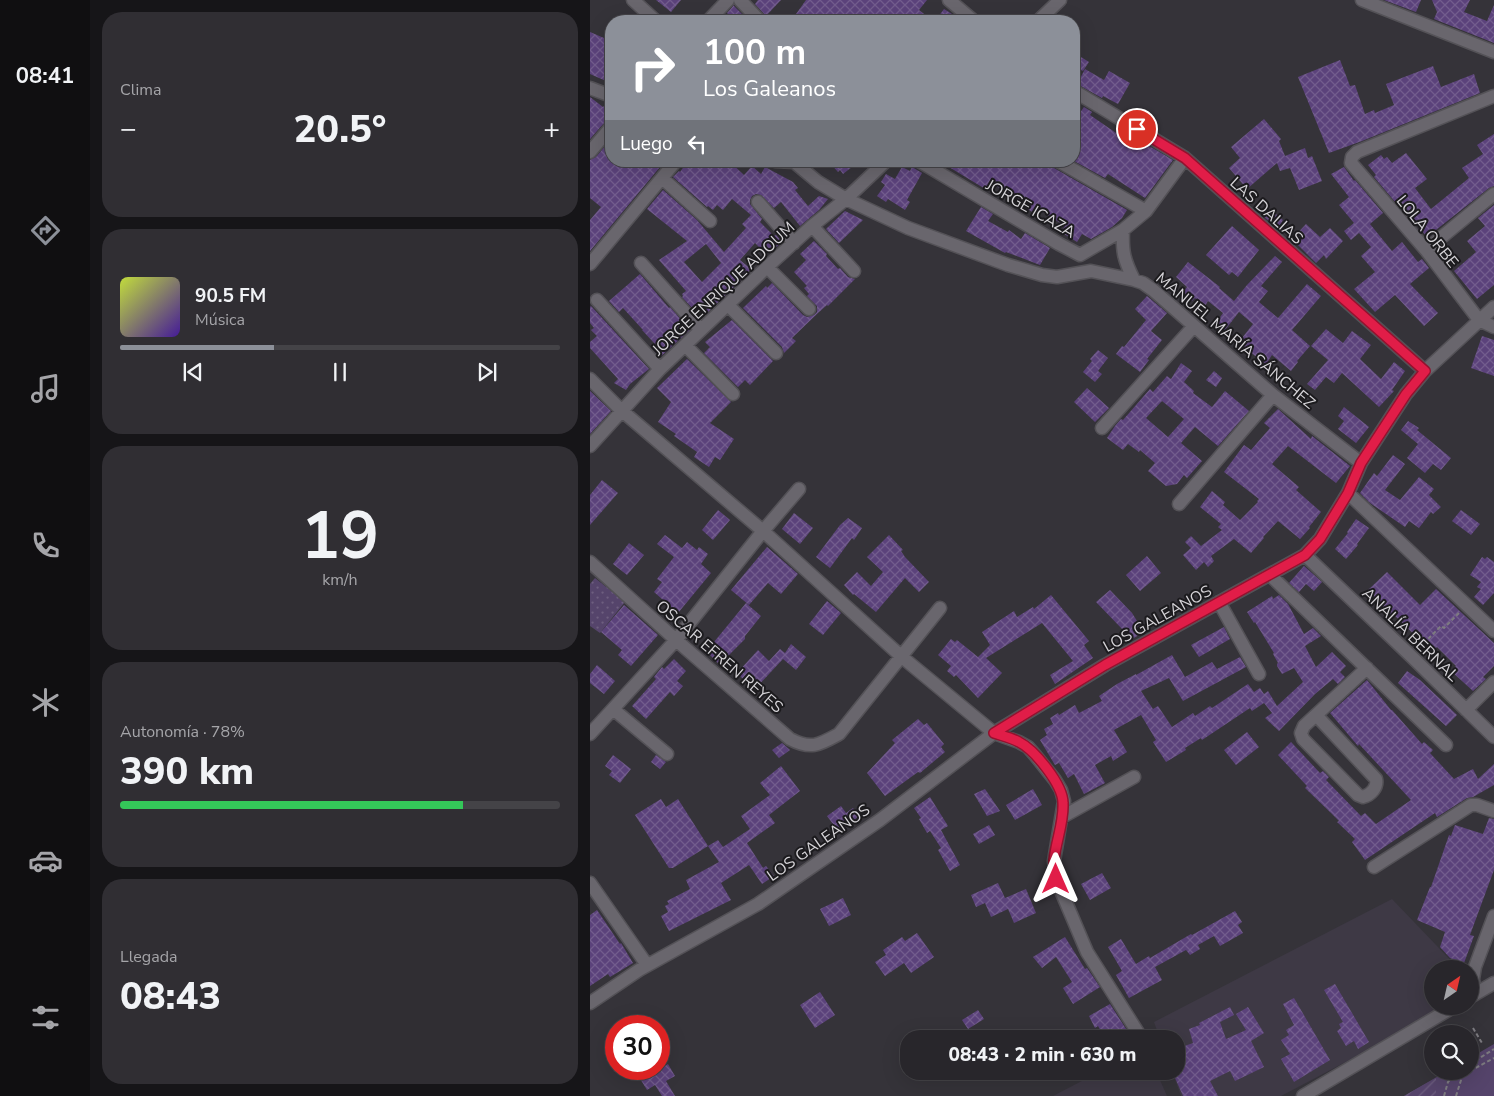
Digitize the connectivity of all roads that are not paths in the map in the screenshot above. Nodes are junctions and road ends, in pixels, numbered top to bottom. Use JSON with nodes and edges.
{"nodes":[{"id":1,"x":633,"y":0,"type":"edge"},
{"id":2,"x":728,"y":0,"type":"edge"},
{"id":3,"x":740,"y":0,"type":"edge"},
{"id":4,"x":949,"y":0,"type":"edge"},
{"id":5,"x":1060,"y":0,"type":"edge"},
{"id":6,"x":1362,"y":0,"type":"edge"},
{"id":7,"x":1386,"y":5,"type":"edge"},
{"id":8,"x":649,"y":15,"type":"edge"},
{"id":9,"x":714,"y":15,"type":"edge"},
{"id":10,"x":754,"y":15,"type":"edge"},
{"id":11,"x":967,"y":15,"type":"edge"},
{"id":12,"x":1044,"y":15,"type":"edge"},
{"id":13,"x":1494,"y":52,"type":"edge"},
{"id":14,"x":590,"y":88,"type":"edge"},
{"id":15,"x":605,"y":94,"type":"edge"},
{"id":16,"x":1080,"y":95,"type":"edge"},
{"id":17,"x":1494,"y":96,"type":"edge"},
{"id":18,"x":605,"y":135,"type":"edge"},
{"id":19,"x":590,"y":152,"type":"edge"},
{"id":20,"x":1185,"y":158,"type":"junction"},
{"id":21,"x":671,"y":167,"type":"edge"},
{"id":22,"x":800,"y":167,"type":"edge"},
{"id":23,"x":880,"y":167,"type":"edge"},
{"id":24,"x":929,"y":167,"type":"edge"},
{"id":25,"x":1069,"y":167,"type":"edge"},
{"id":26,"x":662,"y":178,"type":"junction"},
{"id":27,"x":1494,"y":194,"type":"edge"},
{"id":28,"x":846,"y":199,"type":"junction"},
{"id":29,"x":758,"y":202,"type":"dead end"},
{"id":30,"x":1146,"y":211,"type":"junction"},
{"id":31,"x":710,"y":221,"type":"dead end"},
{"id":32,"x":812,"y":226,"type":"junction"},
{"id":33,"x":1124,"y":230,"type":"junction"},
{"id":34,"x":794,"y":243,"type":"junction"},
{"id":35,"x":1426,"y":250,"type":"junction"},
{"id":36,"x":1080,"y":255,"type":"junction"},
{"id":37,"x":641,"y":262,"type":"dead end"},
{"id":38,"x":590,"y":264,"type":"edge"},
{"id":39,"x":768,"y":266,"type":"junction"},
{"id":40,"x":1091,"y":271,"type":"junction"},
{"id":41,"x":854,"y":272,"type":"dead end"},
{"id":42,"x":1134,"y":280,"type":"junction"},
{"id":43,"x":597,"y":300,"type":"dead end"},
{"id":44,"x":728,"y":305,"type":"junction"},
{"id":45,"x":1494,"y":307,"type":"edge"},
{"id":46,"x":809,"y":309,"type":"dead end"},
{"id":47,"x":1478,"y":320,"type":"junction"},
{"id":48,"x":1194,"y":326,"type":"junction"},
{"id":49,"x":1494,"y":327,"type":"edge"},
{"id":50,"x":701,"y":330,"type":"junction"},
{"id":51,"x":685,"y":345,"type":"junction"},
{"id":52,"x":776,"y":353,"type":"dead end"},
{"id":53,"x":660,"y":369,"type":"junction"},
{"id":54,"x":1425,"y":371,"type":"junction"},
{"id":55,"x":590,"y":379,"type":"edge"},
{"id":56,"x":733,"y":394,"type":"dead end"},
{"id":57,"x":1273,"y":395,"type":"junction"},
{"id":58,"x":621,"y":410,"type":"junction"},
{"id":59,"x":1102,"y":428,"type":"dead end"},
{"id":60,"x":590,"y":446,"type":"edge"},
{"id":61,"x":1361,"y":463,"type":"junction"},
{"id":62,"x":799,"y":489,"type":"dead end"},
{"id":63,"x":1348,"y":493,"type":"junction"},
{"id":64,"x":1180,"y":504,"type":"dead end"},
{"id":65,"x":763,"y":531,"type":"junction"},
{"id":66,"x":1305,"y":555,"type":"junction"},
{"id":67,"x":590,"y":562,"type":"edge"},
{"id":68,"x":1270,"y":575,"type":"junction"},
{"id":69,"x":1220,"y":602,"type":"junction"},
{"id":70,"x":940,"y":608,"type":"dead end"},
{"id":71,"x":1494,"y":631,"type":"edge"},
{"id":72,"x":676,"y":640,"type":"junction"},
{"id":73,"x":902,"y":657,"type":"junction"},
{"id":74,"x":1367,"y":668,"type":"junction"},
{"id":75,"x":1494,"y":671,"type":"edge"},
{"id":76,"x":1259,"y":674,"type":"dead end"},
{"id":77,"x":1494,"y":681,"type":"edge"},
{"id":78,"x":613,"y":709,"type":"junction"},
{"id":79,"x":1466,"y":710,"type":"junction"},
{"id":80,"x":1316,"y":715,"type":"junction"},
{"id":81,"x":994,"y":733,"type":"junction"},
{"id":82,"x":590,"y":734,"type":"edge"},
{"id":83,"x":1494,"y":737,"type":"edge"},
{"id":84,"x":1446,"y":745,"type":"dead end"},
{"id":85,"x":667,"y":754,"type":"dead end"},
{"id":86,"x":1134,"y":777,"type":"dead end"},
{"id":87,"x":1494,"y":811,"type":"edge"},
{"id":88,"x":1062,"y":817,"type":"junction"},
{"id":89,"x":1374,"y":867,"type":"dead end"},
{"id":90,"x":590,"y":883,"type":"edge"},
{"id":91,"x":1494,"y":916,"type":"edge"},
{"id":92,"x":1477,"y":960,"type":"edge"},
{"id":93,"x":647,"y":965,"type":"junction"},
{"id":94,"x":1494,"y":983,"type":"edge"},
{"id":95,"x":1479,"y":992,"type":"edge"},
{"id":96,"x":590,"y":1003,"type":"edge"},
{"id":97,"x":1440,"y":1015,"type":"edge"},
{"id":98,"x":1136,"y":1030,"type":"edge"},
{"id":99,"x":1311,"y":1094,"type":"edge"}],
"edges":[{"from":1,"to":8,"type":"street"},
{"from":2,"to":9,"type":"street"},
{"from":3,"to":10,"type":"street"},
{"from":4,"to":11,"type":"street"},
{"from":5,"to":12,"type":"street"},
{"from":6,"to":7,"type":"street"},
{"from":7,"to":13,"type":"street"},
{"from":14,"to":15,"type":"street"},
{"from":16,"to":20,"type":"street","name":"LAS DALIAS"},
{"from":17,"to":35,"type":"street","name":"LOLA ORBE"},
{"from":18,"to":19,"type":"street"},
{"from":20,"to":30,"type":"street","name":"JORGE ICAZA"},
{"from":20,"to":54,"type":"street","name":"LAS DALIAS"},
{"from":21,"to":26,"type":"street"},
{"from":22,"to":28,"type":"street","name":"MANUEL MARÍA SÁNCHEZ"},
{"from":23,"to":28,"type":"street","name":"JORGE ENRIQUE ADOUM"},
{"from":24,"to":36,"type":"street","name":"JORGE ICAZA"},
{"from":25,"to":30,"type":"street"},
{"from":26,"to":31,"type":"street"},
{"from":26,"to":38,"type":"street"},
{"from":27,"to":35,"type":"street"},
{"from":28,"to":32,"type":"street","name":"JORGE ENRIQUE ADOUM"},
{"from":28,"to":40,"type":"street","name":"MANUEL MARÍA SÁNCHEZ"},
{"from":29,"to":34,"type":"street"},
{"from":30,"to":33,"type":"street","name":"JORGE ICAZA"},
{"from":32,"to":34,"type":"street","name":"JORGE ENRIQUE ADOUM"},
{"from":32,"to":41,"type":"street"},
{"from":33,"to":36,"type":"street","name":"JORGE ICAZA"},
{"from":33,"to":42,"type":"street"},
{"from":34,"to":39,"type":"street","name":"JORGE ENRIQUE ADOUM"},
{"from":35,"to":47,"type":"street","name":"LOLA ORBE"},
{"from":36,"to":40,"type":"street"},
{"from":37,"to":50,"type":"street"},
{"from":39,"to":44,"type":"street","name":"JORGE ENRIQUE ADOUM"},
{"from":39,"to":46,"type":"street"},
{"from":40,"to":42,"type":"street","name":"MANUEL MARÍA SÁNCHEZ"},
{"from":42,"to":48,"type":"street","name":"MANUEL MARÍA SÁNCHEZ"},
{"from":43,"to":53,"type":"street"},
{"from":44,"to":50,"type":"street","name":"JORGE ENRIQUE ADOUM"},
{"from":44,"to":52,"type":"street"},
{"from":45,"to":47,"type":"street","name":"LOS GALEANOS"},
{"from":47,"to":49,"type":"street"},
{"from":47,"to":54,"type":"street","name":"LOS GALEANOS"},
{"from":48,"to":57,"type":"street","name":"MANUEL MARÍA SÁNCHEZ"},
{"from":48,"to":59,"type":"street"},
{"from":50,"to":51,"type":"street","name":"JORGE ENRIQUE ADOUM"},
{"from":51,"to":53,"type":"street","name":"JORGE ENRIQUE ADOUM"},
{"from":51,"to":56,"type":"street"},
{"from":53,"to":58,"type":"street","name":"JORGE ENRIQUE ADOUM"},
{"from":54,"to":61,"type":"street","name":"LOS GALEANOS"},
{"from":55,"to":58,"type":"street"},
{"from":57,"to":61,"type":"street","name":"MANUEL MARÍA SÁNCHEZ"},
{"from":57,"to":64,"type":"street"},
{"from":58,"to":60,"type":"street","name":"JORGE ENRIQUE ADOUM"},
{"from":58,"to":65,"type":"street"},
{"from":61,"to":63,"type":"street","name":"LOS GALEANOS"},
{"from":62,"to":65,"type":"street"},
{"from":63,"to":66,"type":"street","name":"LOS GALEANOS"},
{"from":63,"to":71,"type":"street"},
{"from":65,"to":72,"type":"street"},
{"from":65,"to":73,"type":"street"},
{"from":66,"to":68,"type":"street","name":"LOS GALEANOS"},
{"from":66,"to":79,"type":"street","name":"ANALÍA BERNAL"},
{"from":67,"to":72,"type":"street","name":"OSCAR EFREN REYES"},
{"from":68,"to":69,"type":"street","name":"LOS GALEANOS"},
{"from":68,"to":74,"type":"street"},
{"from":69,"to":76,"type":"street"},
{"from":69,"to":81,"type":"street","name":"LOS GALEANOS"},
{"from":70,"to":73,"type":"street"},
{"from":72,"to":73,"type":"street","name":"OSCAR EFREN REYES"},
{"from":72,"to":78,"type":"street"},
{"from":73,"to":81,"type":"street"},
{"from":74,"to":80,"type":"street"},
{"from":74,"to":84,"type":"street"},
{"from":75,"to":77,"type":"street"},
{"from":77,"to":79,"type":"street"},
{"from":78,"to":82,"type":"street"},
{"from":78,"to":85,"type":"street"},
{"from":79,"to":83,"type":"street","name":"ANALÍA BERNAL"},
{"from":80,"to":80,"type":"street"},
{"from":81,"to":88,"type":"street"},
{"from":81,"to":93,"type":"street","name":"LOS GALEANOS"},
{"from":86,"to":88,"type":"street"},
{"from":87,"to":89,"type":"street"},
{"from":88,"to":98,"type":"street"},
{"from":90,"to":93,"type":"street"},
{"from":91,"to":92,"type":"street"},
{"from":93,"to":96,"type":"street","name":"LOS GALEANOS"},
{"from":94,"to":95,"type":"street"},
{"from":97,"to":99,"type":"street"}]}
